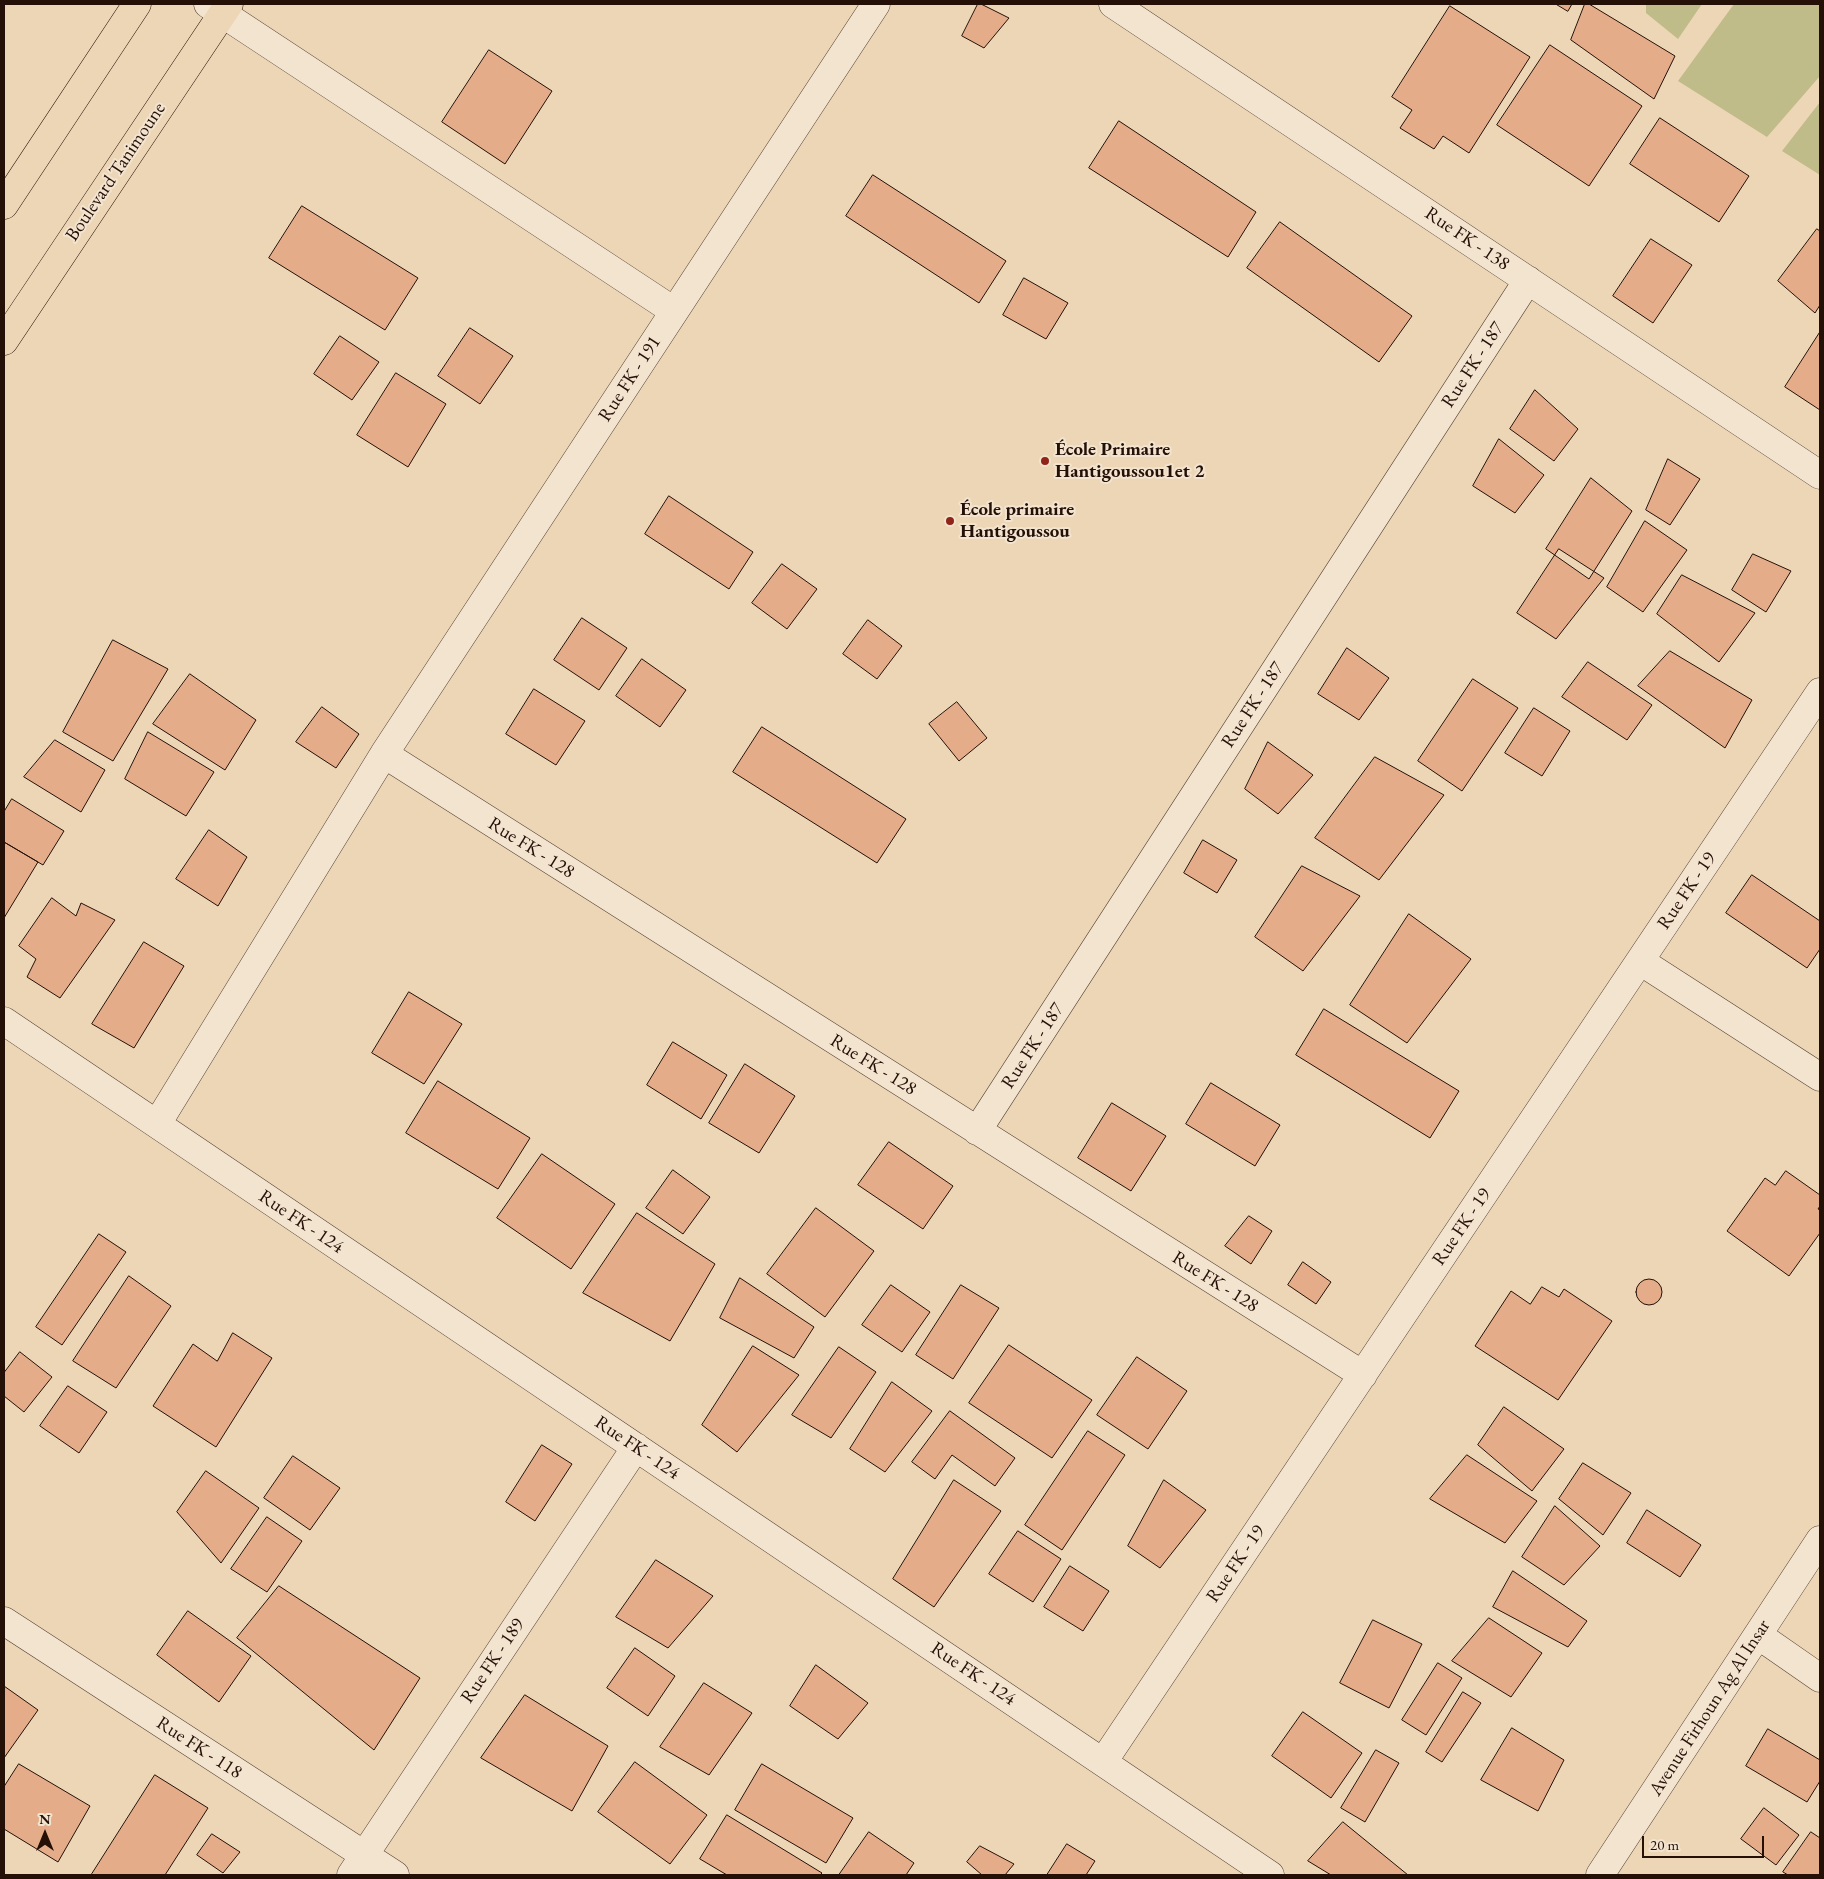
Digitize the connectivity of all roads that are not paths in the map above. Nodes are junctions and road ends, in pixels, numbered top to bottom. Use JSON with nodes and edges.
{"nodes":[{"id":1,"x":137,"y":4,"type":"edge"},
{"id":2,"x":876,"y":4,"type":"edge"},
{"id":3,"x":1113,"y":4,"type":"edge"},
{"id":4,"x":220,"y":7,"type":"edge"},
{"id":5,"x":4,"y":205,"type":"edge"},
{"id":6,"x":1528,"y":280,"type":"junction"},
{"id":7,"x":674,"y":311,"type":"junction"},
{"id":8,"x":4,"y":341,"type":"edge"},
{"id":9,"x":1820,"y":475,"type":"edge"},
{"id":10,"x":1820,"y":692,"type":"edge"},
{"id":11,"x":384,"y":754,"type":"junction"},
{"id":12,"x":1640,"y":961,"type":"junction"},
{"id":13,"x":4,"y":1021,"type":"edge"},
{"id":14,"x":1820,"y":1077,"type":"edge"},
{"id":15,"x":156,"y":1124,"type":"junction"},
{"id":16,"x":977,"y":1131,"type":"junction"},
{"id":17,"x":1363,"y":1375,"type":"junction"},
{"id":18,"x":636,"y":1447,"type":"junction"},
{"id":19,"x":1820,"y":1540,"type":"edge"},
{"id":20,"x":4,"y":1621,"type":"edge"},
{"id":21,"x":1758,"y":1635,"type":"junction"},
{"id":22,"x":1820,"y":1678,"type":"edge"},
{"id":23,"x":1103,"y":1762,"type":"junction"},
{"id":24,"x":357,"y":1865,"type":"edge"},
{"id":25,"x":395,"y":1875,"type":"edge"},
{"id":26,"x":1270,"y":1875,"type":"edge"},
{"id":27,"x":1600,"y":1875,"type":"edge"}],
"edges":[{"from":1,"to":5,"type":"main road"},
{"from":2,"to":7,"type":"street","name":"Rue FK - 191"},
{"from":3,"to":6,"type":"street","name":"Rue FK - 138"},
{"from":4,"to":7,"type":"street"},
{"from":4,"to":8,"type":"main road","name":"Boulevard Tanimoune"},
{"from":6,"to":9,"type":"street","name":"Rue FK - 138"},
{"from":6,"to":16,"type":"street","name":"Rue FK - 187"},
{"from":7,"to":11,"type":"street","name":"Rue FK - 191"},
{"from":10,"to":12,"type":"street","name":"Rue FK - 19"},
{"from":11,"to":15,"type":"street","name":"Rue FK - 191"},
{"from":11,"to":16,"type":"street","name":"Rue FK - 128"},
{"from":12,"to":14,"type":"street"},
{"from":12,"to":17,"type":"street","name":"Rue FK - 19"},
{"from":13,"to":15,"type":"street","name":"Rue FK - 124"},
{"from":15,"to":18,"type":"street","name":"Rue FK - 124"},
{"from":16,"to":17,"type":"street","name":"Rue FK - 128"},
{"from":17,"to":23,"type":"street","name":"Rue FK - 19"},
{"from":18,"to":23,"type":"street","name":"Rue FK - 124"},
{"from":18,"to":24,"type":"street","name":"Rue FK - 189"},
{"from":19,"to":21,"type":"street","name":"Avenue Firhoun Ag Al Insar"},
{"from":20,"to":24,"type":"street","name":"Rue FK - 118"},
{"from":21,"to":22,"type":"street"},
{"from":21,"to":27,"type":"street","name":"Avenue Firhoun Ag Al Insar"},
{"from":23,"to":26,"type":"street","name":"Rue FK - 124"},
{"from":24,"to":25,"type":"street","name":"Rue FK - 118"}]}
